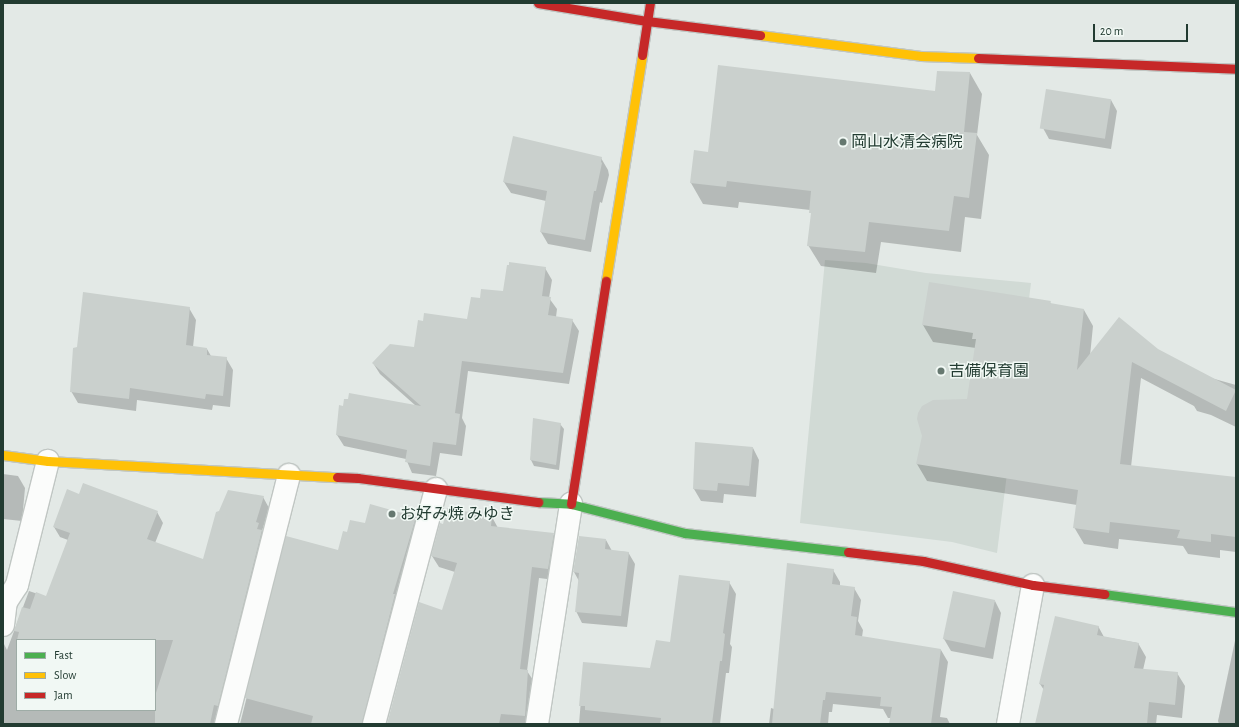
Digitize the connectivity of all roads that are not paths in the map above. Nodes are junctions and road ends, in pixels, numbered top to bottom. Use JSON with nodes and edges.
{"nodes":[{"id":1,"x":538,"y":3,"type":"edge"},
{"id":2,"x":650,"y":3,"type":"edge"},
{"id":3,"x":647,"y":22,"type":"junction"},
{"id":4,"x":1236,"y":69,"type":"edge"},
{"id":5,"x":3,"y":455,"type":"edge"},
{"id":6,"x":48,"y":461,"type":"junction"},
{"id":7,"x":289,"y":475,"type":"junction"},
{"id":8,"x":436,"y":489,"type":"junction"},
{"id":9,"x":571,"y":504,"type":"junction"},
{"id":10,"x":1033,"y":585,"type":"junction"},
{"id":11,"x":1236,"y":612,"type":"edge"},
{"id":12,"x":3,"y":625,"type":"edge"},
{"id":13,"x":226,"y":724,"type":"edge"},
{"id":14,"x":374,"y":724,"type":"edge"},
{"id":15,"x":537,"y":724,"type":"edge"},
{"id":16,"x":1008,"y":724,"type":"edge"}],
"edges":[{"from":1,"to":3,"type":"street"},
{"from":2,"to":3,"type":"street"},
{"from":3,"to":4,"type":"street"},
{"from":3,"to":9,"type":"street"},
{"from":5,"to":6,"type":"street"},
{"from":6,"to":7,"type":"street"},
{"from":6,"to":12,"type":"street"},
{"from":7,"to":8,"type":"street"},
{"from":7,"to":13,"type":"street"},
{"from":8,"to":9,"type":"street"},
{"from":8,"to":14,"type":"street"},
{"from":9,"to":10,"type":"street"},
{"from":9,"to":15,"type":"street"},
{"from":10,"to":11,"type":"street"},
{"from":10,"to":16,"type":"street"}]}
